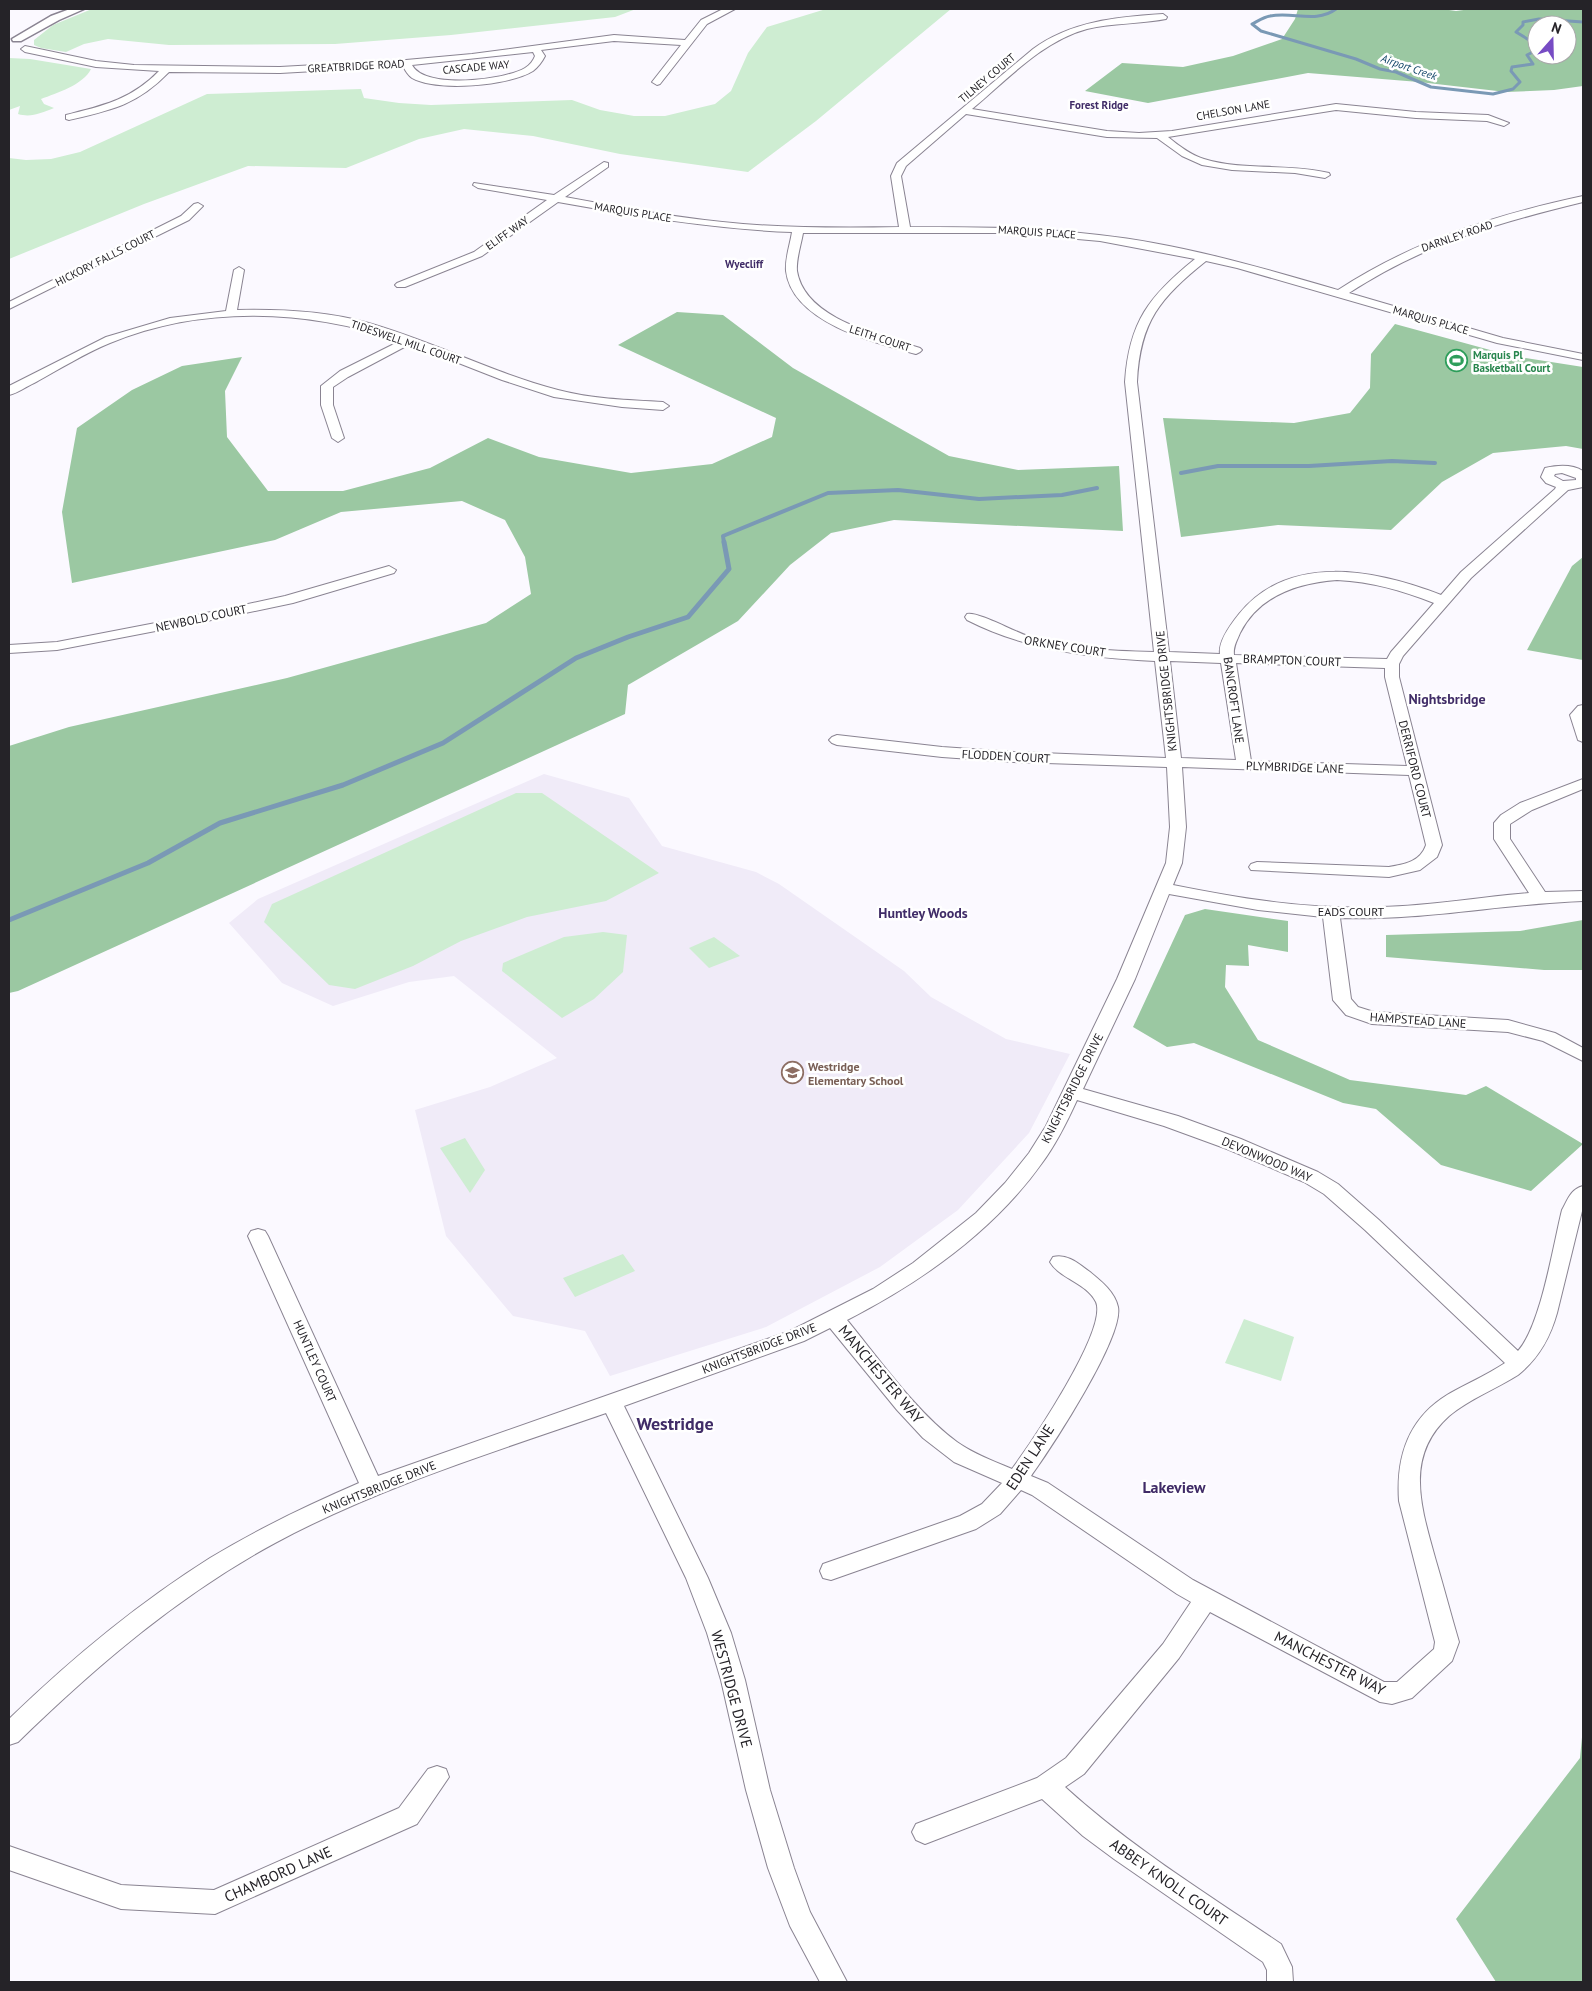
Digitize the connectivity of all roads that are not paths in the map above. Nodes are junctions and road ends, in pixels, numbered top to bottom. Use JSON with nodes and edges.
{"nodes":[{"id":1,"x":79,"y":9,"type":"edge"},
{"id":2,"x":731,"y":9,"type":"edge"},
{"id":3,"x":1163,"y":17,"type":"dead end"},
{"id":4,"x":13,"y":39,"type":"edge"},
{"id":5,"x":687,"y":43,"type":"junction"},
{"id":6,"x":535,"y":48,"type":"junction"},
{"id":7,"x":20,"y":51,"type":"joint"},
{"id":8,"x":406,"y":63,"type":"junction"},
{"id":9,"x":165,"y":70,"type":"junction"},
{"id":10,"x":656,"y":82,"type":"dead end"},
{"id":11,"x":966,"y":111,"type":"junction"},
{"id":12,"x":69,"y":118,"type":"dead end"},
{"id":13,"x":1504,"y":122,"type":"dead end"},
{"id":14,"x":1160,"y":135,"type":"junction"},
{"id":15,"x":604,"y":165,"type":"dead end"},
{"id":16,"x":1325,"y":175,"type":"dead end"},
{"id":17,"x":478,"y":185,"type":"dead end"},
{"id":18,"x":1583,"y":199,"type":"edge"},
{"id":19,"x":555,"y":200,"type":"junction"},
{"id":20,"x":198,"y":206,"type":"dead end"},
{"id":21,"x":798,"y":230,"type":"junction"},
{"id":22,"x":905,"y":230,"type":"junction"},
{"id":23,"x":1204,"y":257,"type":"junction"},
{"id":24,"x":239,"y":270,"type":"dead end"},
{"id":25,"x":401,"y":285,"type":"dead end"},
{"id":26,"x":1340,"y":294,"type":"junction"},
{"id":27,"x":9,"y":306,"type":"edge"},
{"id":28,"x":231,"y":313,"type":"junction"},
{"id":29,"x":408,"y":341,"type":"junction"},
{"id":30,"x":916,"y":350,"type":"dead end"},
{"id":31,"x":1583,"y":357,"type":"edge"},
{"id":32,"x":9,"y":391,"type":"edge"},
{"id":33,"x":663,"y":406,"type":"dead end"},
{"id":34,"x":338,"y":438,"type":"dead end"},
{"id":35,"x":1563,"y":485,"type":"dead end"},
{"id":36,"x":389,"y":570,"type":"dead end"},
{"id":37,"x":1443,"y":601,"type":"junction"},
{"id":38,"x":972,"y":617,"type":"dead end"},
{"id":39,"x":9,"y":649,"type":"edge"},
{"id":40,"x":1162,"y":656,"type":"junction"},
{"id":41,"x":1227,"y":658,"type":"junction"},
{"id":42,"x":1392,"y":664,"type":"junction"},
{"id":43,"x":1583,"y":709,"type":"edge"},
{"id":44,"x":1583,"y":737,"type":"edge"},
{"id":45,"x":837,"y":740,"type":"dead end"},
{"id":46,"x":1174,"y":762,"type":"junction"},
{"id":47,"x":1244,"y":765,"type":"junction"},
{"id":48,"x":1415,"y":772,"type":"junction"},
{"id":49,"x":1583,"y":784,"type":"edge"},
{"id":50,"x":1257,"y":866,"type":"dead end"},
{"id":51,"x":1165,"y":888,"type":"junction"},
{"id":52,"x":1583,"y":896,"type":"edge"},
{"id":53,"x":1540,"y":898,"type":"junction"},
{"id":54,"x":1331,"y":912,"type":"junction"},
{"id":55,"x":1583,"y":1055,"type":"edge"},
{"id":56,"x":1072,"y":1092,"type":"junction"},
{"id":57,"x":1583,"y":1192,"type":"edge"},
{"id":58,"x":258,"y":1236,"type":"dead end"},
{"id":59,"x":1060,"y":1262,"type":"dead end"},
{"id":60,"x":834,"y":1319,"type":"junction"},
{"id":61,"x":1518,"y":1363,"type":"junction"},
{"id":62,"x":611,"y":1402,"type":"junction"},
{"id":63,"x":1018,"y":1478,"type":"junction"},
{"id":64,"x":372,"y":1487,"type":"junction"},
{"id":65,"x":831,"y":1570,"type":"dead end"},
{"id":66,"x":1206,"y":1599,"type":"junction"},
{"id":67,"x":9,"y":1734,"type":"edge"},
{"id":68,"x":437,"y":1777,"type":"dead end"},
{"id":69,"x":1046,"y":1786,"type":"junction"},
{"id":70,"x":925,"y":1832,"type":"dead end"},
{"id":71,"x":9,"y":1858,"type":"edge"},
{"id":72,"x":834,"y":1982,"type":"edge"},
{"id":73,"x":1280,"y":1982,"type":"edge"}],
"edges":[{"from":1,"to":4,"type":"street"},
{"from":2,"to":5,"type":"street"},
{"from":3,"to":11,"type":"street","name":"TILNEY COURT"},
{"from":4,"to":7,"type":"street","name":"GREATBRIDGE ROAD"},
{"from":5,"to":6,"type":"street","name":"GREATBRIDGE ROAD"},
{"from":5,"to":10,"type":"street"},
{"from":6,"to":8,"type":"street","name":"GREATBRIDGE ROAD"},
{"from":6,"to":8,"type":"street","name":"CASCADE WAY"},
{"from":7,"to":9,"type":"street","name":"GREATBRIDGE ROAD"},
{"from":8,"to":9,"type":"street","name":"GREATBRIDGE ROAD"},
{"from":9,"to":12,"type":"street"},
{"from":11,"to":14,"type":"street","name":"CHELSON LANE"},
{"from":11,"to":22,"type":"street","name":"TILNEY COURT"},
{"from":13,"to":14,"type":"street","name":"CHELSON LANE"},
{"from":14,"to":16,"type":"street"},
{"from":15,"to":19,"type":"street","name":"ELIFF WAY"},
{"from":17,"to":19,"type":"street","name":"MARQUIS PLACE"},
{"from":18,"to":26,"type":"street","name":"DARNLEY ROAD"},
{"from":19,"to":21,"type":"street","name":"MARQUIS PLACE"},
{"from":19,"to":25,"type":"street","name":"ELIFF WAY"},
{"from":20,"to":27,"type":"street","name":"HICKORY FALLS COURT"},
{"from":21,"to":22,"type":"street","name":"MARQUIS PLACE"},
{"from":21,"to":30,"type":"street","name":"LEITH COURT"},
{"from":22,"to":23,"type":"street","name":"MARQUIS PLACE"},
{"from":23,"to":26,"type":"street","name":"MARQUIS PLACE"},
{"from":23,"to":40,"type":"street","name":"KNIGHTSBRIDGE DRIVE"},
{"from":24,"to":28,"type":"street"},
{"from":26,"to":31,"type":"street","name":"MARQUIS PLACE"},
{"from":28,"to":29,"type":"street","name":"TIDESWELL MILL COURT"},
{"from":28,"to":32,"type":"street","name":"TIDESWELL MILL COURT"},
{"from":29,"to":33,"type":"street","name":"TIDESWELL MILL COURT"},
{"from":29,"to":34,"type":"street"},
{"from":35,"to":37,"type":"street"},
{"from":36,"to":39,"type":"street","name":"NEWBOLD COURT"},
{"from":37,"to":41,"type":"street","name":"BANCROFT LANE"},
{"from":37,"to":42,"type":"street"},
{"from":38,"to":40,"type":"street","name":"ORKNEY COURT"},
{"from":40,"to":41,"type":"street","name":"BRAMPTON COURT"},
{"from":40,"to":46,"type":"street","name":"KNIGHTSBRIDGE DRIVE"},
{"from":41,"to":42,"type":"street","name":"BRAMPTON COURT"},
{"from":41,"to":47,"type":"street","name":"BANCROFT LANE"},
{"from":42,"to":48,"type":"street","name":"DERRIFORD COURT"},
{"from":43,"to":44,"type":"street"},
{"from":45,"to":46,"type":"street","name":"FLODDEN COURT"},
{"from":46,"to":47,"type":"street","name":"PLYMBRIDGE LANE"},
{"from":46,"to":51,"type":"street","name":"KNIGHTSBRIDGE DRIVE"},
{"from":47,"to":48,"type":"street","name":"PLYMBRIDGE LANE"},
{"from":48,"to":50,"type":"street","name":"DERRIFORD COURT"},
{"from":49,"to":53,"type":"street"},
{"from":51,"to":54,"type":"street","name":"EADS COURT"},
{"from":51,"to":56,"type":"street","name":"KNIGHTSBRIDGE DRIVE"},
{"from":52,"to":53,"type":"street","name":"EADS COURT"},
{"from":53,"to":54,"type":"street","name":"EADS COURT"},
{"from":54,"to":55,"type":"street","name":"HAMPSTEAD LANE"},
{"from":56,"to":60,"type":"street","name":"KNIGHTSBRIDGE DRIVE"},
{"from":56,"to":61,"type":"street","name":"DEVONWOOD WAY"},
{"from":57,"to":61,"type":"street","name":"MANCHESTER WAY"},
{"from":58,"to":64,"type":"street","name":"HUNTLEY COURT"},
{"from":59,"to":63,"type":"street","name":"EDEN LANE"},
{"from":60,"to":62,"type":"street","name":"KNIGHTSBRIDGE DRIVE"},
{"from":60,"to":63,"type":"street","name":"MANCHESTER WAY"},
{"from":61,"to":66,"type":"street","name":"MANCHESTER WAY"},
{"from":62,"to":64,"type":"street","name":"KNIGHTSBRIDGE DRIVE"},
{"from":62,"to":72,"type":"street","name":"WESTRIDGE DRIVE"},
{"from":63,"to":65,"type":"street","name":"EDEN LANE"},
{"from":63,"to":66,"type":"street","name":"MANCHESTER WAY"},
{"from":64,"to":67,"type":"street","name":"KNIGHTSBRIDGE DRIVE"},
{"from":66,"to":69,"type":"street"},
{"from":68,"to":71,"type":"street","name":"CHAMBORD LANE"},
{"from":69,"to":70,"type":"street"},
{"from":69,"to":73,"type":"street","name":"ABBEY KNOLL COURT"}]}
